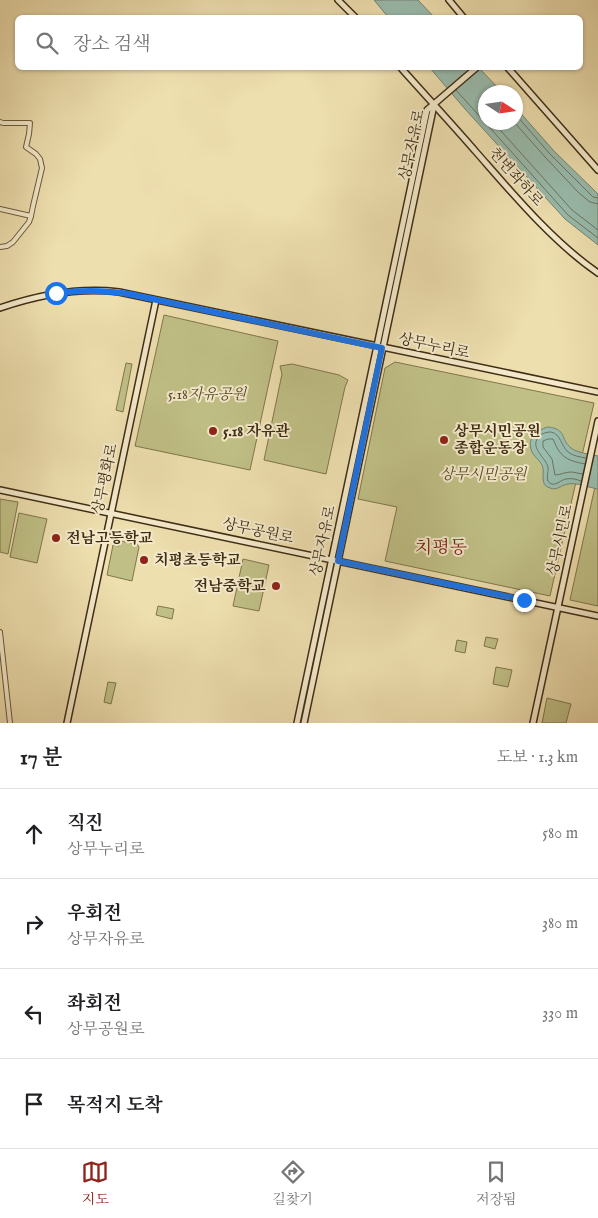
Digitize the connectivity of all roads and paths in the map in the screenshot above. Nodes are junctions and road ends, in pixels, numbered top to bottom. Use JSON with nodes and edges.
{"nodes":[{"id":1,"x":338,"y":0,"type":"edge"},
{"id":2,"x":449,"y":0,"type":"edge"},
{"id":3,"x":353,"y":15,"type":"edge"},
{"id":4,"x":462,"y":15,"type":"edge"},
{"id":5,"x":403,"y":70,"type":"edge"},
{"id":6,"x":474,"y":70,"type":"edge"},
{"id":7,"x":510,"y":70,"type":"edge"},
{"id":8,"x":434,"y":105,"type":"junction"},
{"id":9,"x":0,"y":122,"type":"edge"},
{"id":10,"x":598,"y":170,"type":"edge"},
{"id":11,"x":0,"y":209,"type":"edge"},
{"id":12,"x":31,"y":216,"type":"junction"},
{"id":13,"x":0,"y":247,"type":"edge"},
{"id":14,"x":598,"y":274,"type":"edge"},
{"id":15,"x":156,"y":300,"type":"junction"},
{"id":16,"x":0,"y":308,"type":"edge"},
{"id":17,"x":379,"y":347,"type":"junction"},
{"id":18,"x":598,"y":392,"type":"edge"},
{"id":19,"x":598,"y":421,"type":"edge"},
{"id":20,"x":0,"y":490,"type":"edge"},
{"id":21,"x":111,"y":513,"type":"junction"},
{"id":22,"x":331,"y":560,"type":"junction"},
{"id":23,"x":338,"y":561,"type":"junction"},
{"id":24,"x":558,"y":607,"type":"junction"},
{"id":25,"x":598,"y":616,"type":"edge"},
{"id":26,"x":0,"y":632,"type":"edge"},
{"id":27,"x":1,"y":654,"type":"edge"},
{"id":28,"x":10,"y":723,"type":"edge"},
{"id":29,"x":67,"y":723,"type":"edge"},
{"id":30,"x":297,"y":723,"type":"edge"},
{"id":31,"x":304,"y":723,"type":"edge"},
{"id":32,"x":533,"y":723,"type":"edge"}],
"edges":[{"from":1,"to":3,"type":"street"},
{"from":2,"to":4,"type":"street"},
{"from":5,"to":8,"type":"street","name":"천변좌하로"},
{"from":6,"to":8,"type":"street"},
{"from":7,"to":10,"type":"street"},
{"from":8,"to":14,"type":"street","name":"천변좌하로"},
{"from":8,"to":17,"type":"street","name":"상무자유로"},
{"from":9,"to":12,"type":"street"},
{"from":11,"to":12,"type":"street"},
{"from":12,"to":13,"type":"street"},
{"from":15,"to":16,"type":"street","name":"상무누리로"},
{"from":15,"to":17,"type":"street","name":"상무누리로"},
{"from":15,"to":21,"type":"street","name":"상무평화로"},
{"from":17,"to":18,"type":"street","name":"상무누리로"},
{"from":17,"to":22,"type":"street","name":"상무자유로"},
{"from":17,"to":23,"type":"street","name":"상무자유로"},
{"from":19,"to":24,"type":"street","name":"상무시민로"},
{"from":20,"to":21,"type":"street","name":"상무공원로"},
{"from":21,"to":22,"type":"street","name":"상무공원로"},
{"from":21,"to":29,"type":"street","name":"상무평화로"},
{"from":22,"to":23,"type":"street","name":"상무공원로"},
{"from":22,"to":30,"type":"street","name":"상무자유로"},
{"from":23,"to":24,"type":"street","name":"상무공원로"},
{"from":23,"to":31,"type":"street","name":"상무자유로"},
{"from":24,"to":25,"type":"street","name":"상무공원로"},
{"from":24,"to":32,"type":"street","name":"상무시민로"},
{"from":26,"to":27,"type":"street"},
{"from":27,"to":28,"type":"street"}]}
